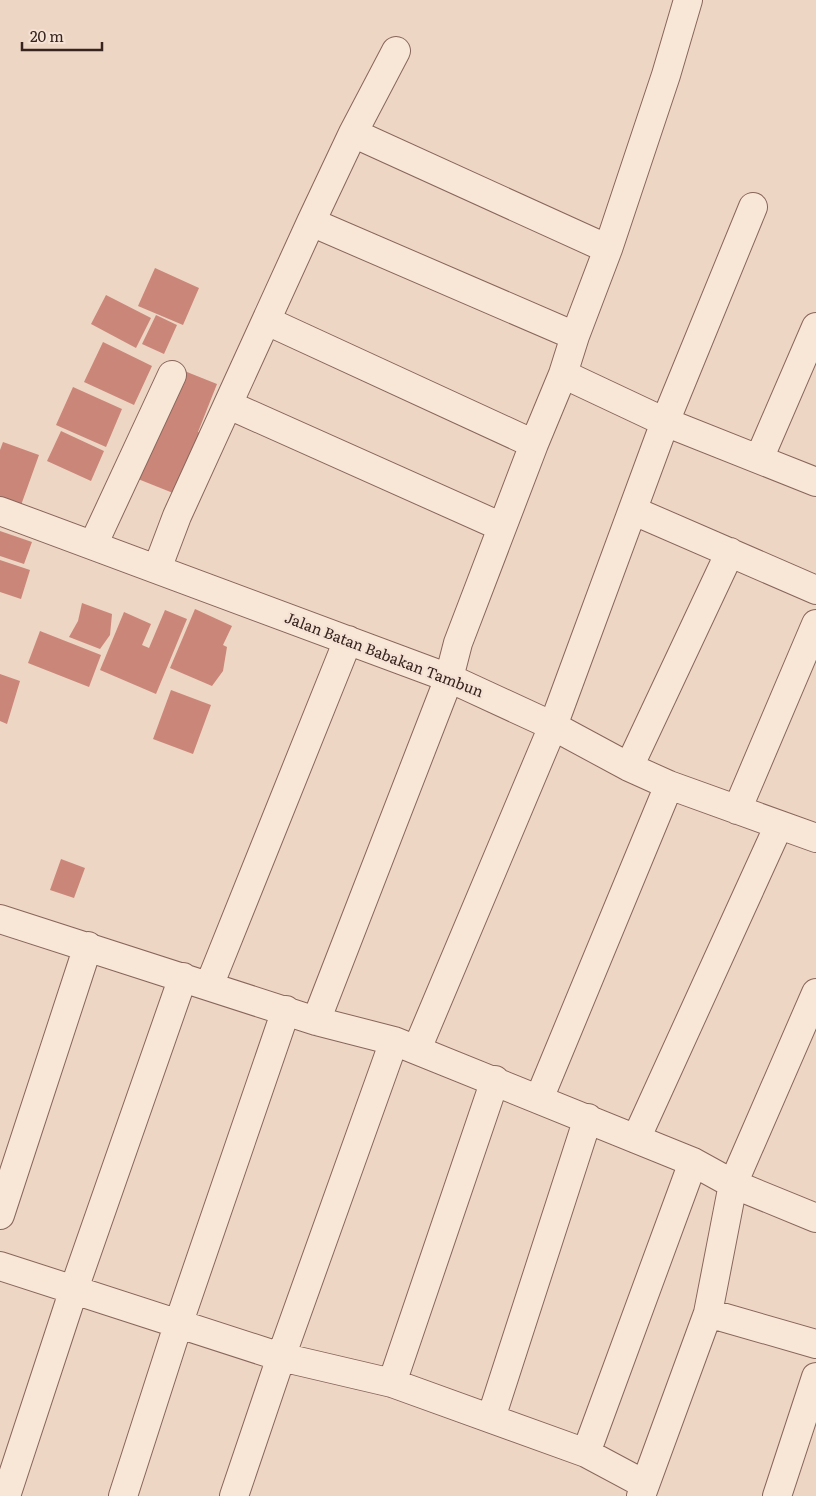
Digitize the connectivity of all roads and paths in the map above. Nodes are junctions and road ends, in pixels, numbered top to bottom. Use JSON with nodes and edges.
{"nodes":[{"id":1,"x":688,"y":0,"type":"edge"},
{"id":2,"x":396,"y":51,"type":"dead end"},
{"id":3,"x":353,"y":133,"type":"junction"},
{"id":4,"x":753,"y":207,"type":"dead end"},
{"id":5,"x":311,"y":222,"type":"junction"},
{"id":6,"x":608,"y":249,"type":"junction"},
{"id":7,"x":266,"y":322,"type":"junction"},
{"id":8,"x":816,"y":326,"type":"edge"},
{"id":9,"x":575,"y":336,"type":"junction"},
{"id":10,"x":563,"y":374,"type":"junction"},
{"id":11,"x":172,"y":375,"type":"dead end"},
{"id":12,"x":229,"y":405,"type":"junction"},
{"id":13,"x":666,"y":422,"type":"junction"},
{"id":14,"x":534,"y":444,"type":"junction"},
{"id":15,"x":759,"y":459,"type":"junction"},
{"id":16,"x":816,"y":482,"type":"edge"},
{"id":17,"x":0,"y":511,"type":"edge"},
{"id":18,"x":634,"y":511,"type":"junction"},
{"id":19,"x":502,"y":527,"type":"junction"},
{"id":20,"x":93,"y":545,"type":"junction"},
{"id":21,"x":730,"y":552,"type":"junction"},
{"id":22,"x":157,"y":568,"type":"junction"},
{"id":23,"x":816,"y":590,"type":"edge"},
{"id":24,"x":816,"y":624,"type":"edge"},
{"id":25,"x":348,"y":640,"type":"junction"},
{"id":26,"x":448,"y":678,"type":"junction"},
{"id":27,"x":553,"y":726,"type":"junction"},
{"id":28,"x":629,"y":766,"type":"junction"},
{"id":29,"x":670,"y":785,"type":"junction"},
{"id":30,"x":737,"y":810,"type":"junction"},
{"id":31,"x":779,"y":825,"type":"junction"},
{"id":32,"x":816,"y":838,"type":"edge"},
{"id":33,"x":0,"y":919,"type":"edge"},
{"id":34,"x":88,"y":946,"type":"junction"},
{"id":35,"x":183,"y":977,"type":"junction"},
{"id":36,"x":209,"y":986,"type":"junction"},
{"id":37,"x":816,"y":993,"type":"edge"},
{"id":38,"x":286,"y":1010,"type":"junction"},
{"id":39,"x":316,"y":1021,"type":"junction"},
{"id":40,"x":406,"y":1045,"type":"junction"},
{"id":41,"x":494,"y":1080,"type":"junction"},
{"id":42,"x":539,"y":1099,"type":"junction"},
{"id":43,"x":588,"y":1118,"type":"junction"},
{"id":44,"x":636,"y":1139,"type":"junction"},
{"id":45,"x":693,"y":1162,"type":"junction"},
{"id":46,"x":734,"y":1184,"type":"junction"},
{"id":47,"x":0,"y":1215,"type":"edge"},
{"id":48,"x":816,"y":1218,"type":"edge"},
{"id":49,"x":0,"y":1266,"type":"edge"},
{"id":50,"x":74,"y":1289,"type":"junction"},
{"id":51,"x":708,"y":1313,"type":"junction"},
{"id":52,"x":178,"y":1325,"type":"junction"},
{"id":53,"x":816,"y":1344,"type":"edge"},
{"id":54,"x":281,"y":1357,"type":"junction"},
{"id":55,"x":816,"y":1376,"type":"edge"},
{"id":56,"x":392,"y":1383,"type":"junction"},
{"id":57,"x":490,"y":1418,"type":"junction"},
{"id":58,"x":586,"y":1453,"type":"junction"},
{"id":59,"x":642,"y":1490,"type":"edge"},
{"id":60,"x":6,"y":1496,"type":"edge"},
{"id":61,"x":123,"y":1496,"type":"edge"},
{"id":62,"x":234,"y":1496,"type":"edge"},
{"id":63,"x":777,"y":1496,"type":"edge"}],
"edges":[{"from":1,"to":6,"type":"street"},
{"from":2,"to":3,"type":"street"},
{"from":3,"to":5,"type":"street"},
{"from":3,"to":6,"type":"street"},
{"from":4,"to":13,"type":"street"},
{"from":5,"to":7,"type":"street"},
{"from":5,"to":9,"type":"street"},
{"from":6,"to":9,"type":"street"},
{"from":7,"to":12,"type":"street"},
{"from":7,"to":14,"type":"street"},
{"from":8,"to":15,"type":"street"},
{"from":9,"to":10,"type":"street"},
{"from":10,"to":13,"type":"street"},
{"from":10,"to":14,"type":"street"},
{"from":11,"to":20,"type":"street"},
{"from":12,"to":19,"type":"street"},
{"from":12,"to":22,"type":"street"},
{"from":13,"to":15,"type":"street"},
{"from":13,"to":18,"type":"street"},
{"from":14,"to":19,"type":"street"},
{"from":15,"to":16,"type":"street"},
{"from":17,"to":20,"type":"street","name":"Jalan Batan Babakan Tambun"},
{"from":18,"to":21,"type":"street"},
{"from":18,"to":27,"type":"street"},
{"from":19,"to":26,"type":"street"},
{"from":20,"to":22,"type":"street","name":"Jalan Batan Babakan Tambun"},
{"from":21,"to":23,"type":"street"},
{"from":21,"to":28,"type":"street"},
{"from":22,"to":25,"type":"street","name":"Jalan Batan Babakan Tambun"},
{"from":24,"to":30,"type":"street"},
{"from":25,"to":26,"type":"street","name":"Jalan Batan Babakan Tambun"},
{"from":25,"to":36,"type":"street"},
{"from":26,"to":27,"type":"street","name":"Jalan Batan Babakan Tambun"},
{"from":26,"to":39,"type":"street"},
{"from":27,"to":28,"type":"street","name":"Jalan Batan Babakan Tambun"},
{"from":27,"to":40,"type":"street"},
{"from":28,"to":29,"type":"street","name":"Jalan Batan Babakan Tambun"},
{"from":29,"to":30,"type":"street","name":"Jalan Batan Babakan Tambun"},
{"from":29,"to":42,"type":"street"},
{"from":30,"to":31,"type":"street","name":"Jalan Batan Babakan Tambun"},
{"from":31,"to":32,"type":"street","name":"Jalan Batan Babakan Tambun"},
{"from":31,"to":44,"type":"street"},
{"from":33,"to":34,"type":"street"},
{"from":34,"to":35,"type":"street"},
{"from":34,"to":47,"type":"street"},
{"from":35,"to":36,"type":"street"},
{"from":35,"to":50,"type":"street"},
{"from":36,"to":38,"type":"street"},
{"from":37,"to":46,"type":"street"},
{"from":38,"to":39,"type":"street"},
{"from":38,"to":52,"type":"street"},
{"from":39,"to":40,"type":"street"},
{"from":40,"to":41,"type":"street"},
{"from":40,"to":54,"type":"street"},
{"from":41,"to":42,"type":"street"},
{"from":41,"to":56,"type":"street"},
{"from":42,"to":43,"type":"street"},
{"from":43,"to":44,"type":"street"},
{"from":43,"to":57,"type":"street"},
{"from":44,"to":45,"type":"street"},
{"from":45,"to":46,"type":"street"},
{"from":45,"to":58,"type":"street"},
{"from":46,"to":48,"type":"street"},
{"from":46,"to":51,"type":"street"},
{"from":49,"to":50,"type":"street"},
{"from":50,"to":52,"type":"street"},
{"from":50,"to":60,"type":"street"},
{"from":51,"to":53,"type":"street"},
{"from":51,"to":59,"type":"street"},
{"from":52,"to":54,"type":"street"},
{"from":52,"to":61,"type":"street"},
{"from":54,"to":56,"type":"street"},
{"from":54,"to":62,"type":"street"},
{"from":55,"to":63,"type":"street"},
{"from":56,"to":57,"type":"street"},
{"from":57,"to":58,"type":"street"},
{"from":58,"to":59,"type":"street"}]}
